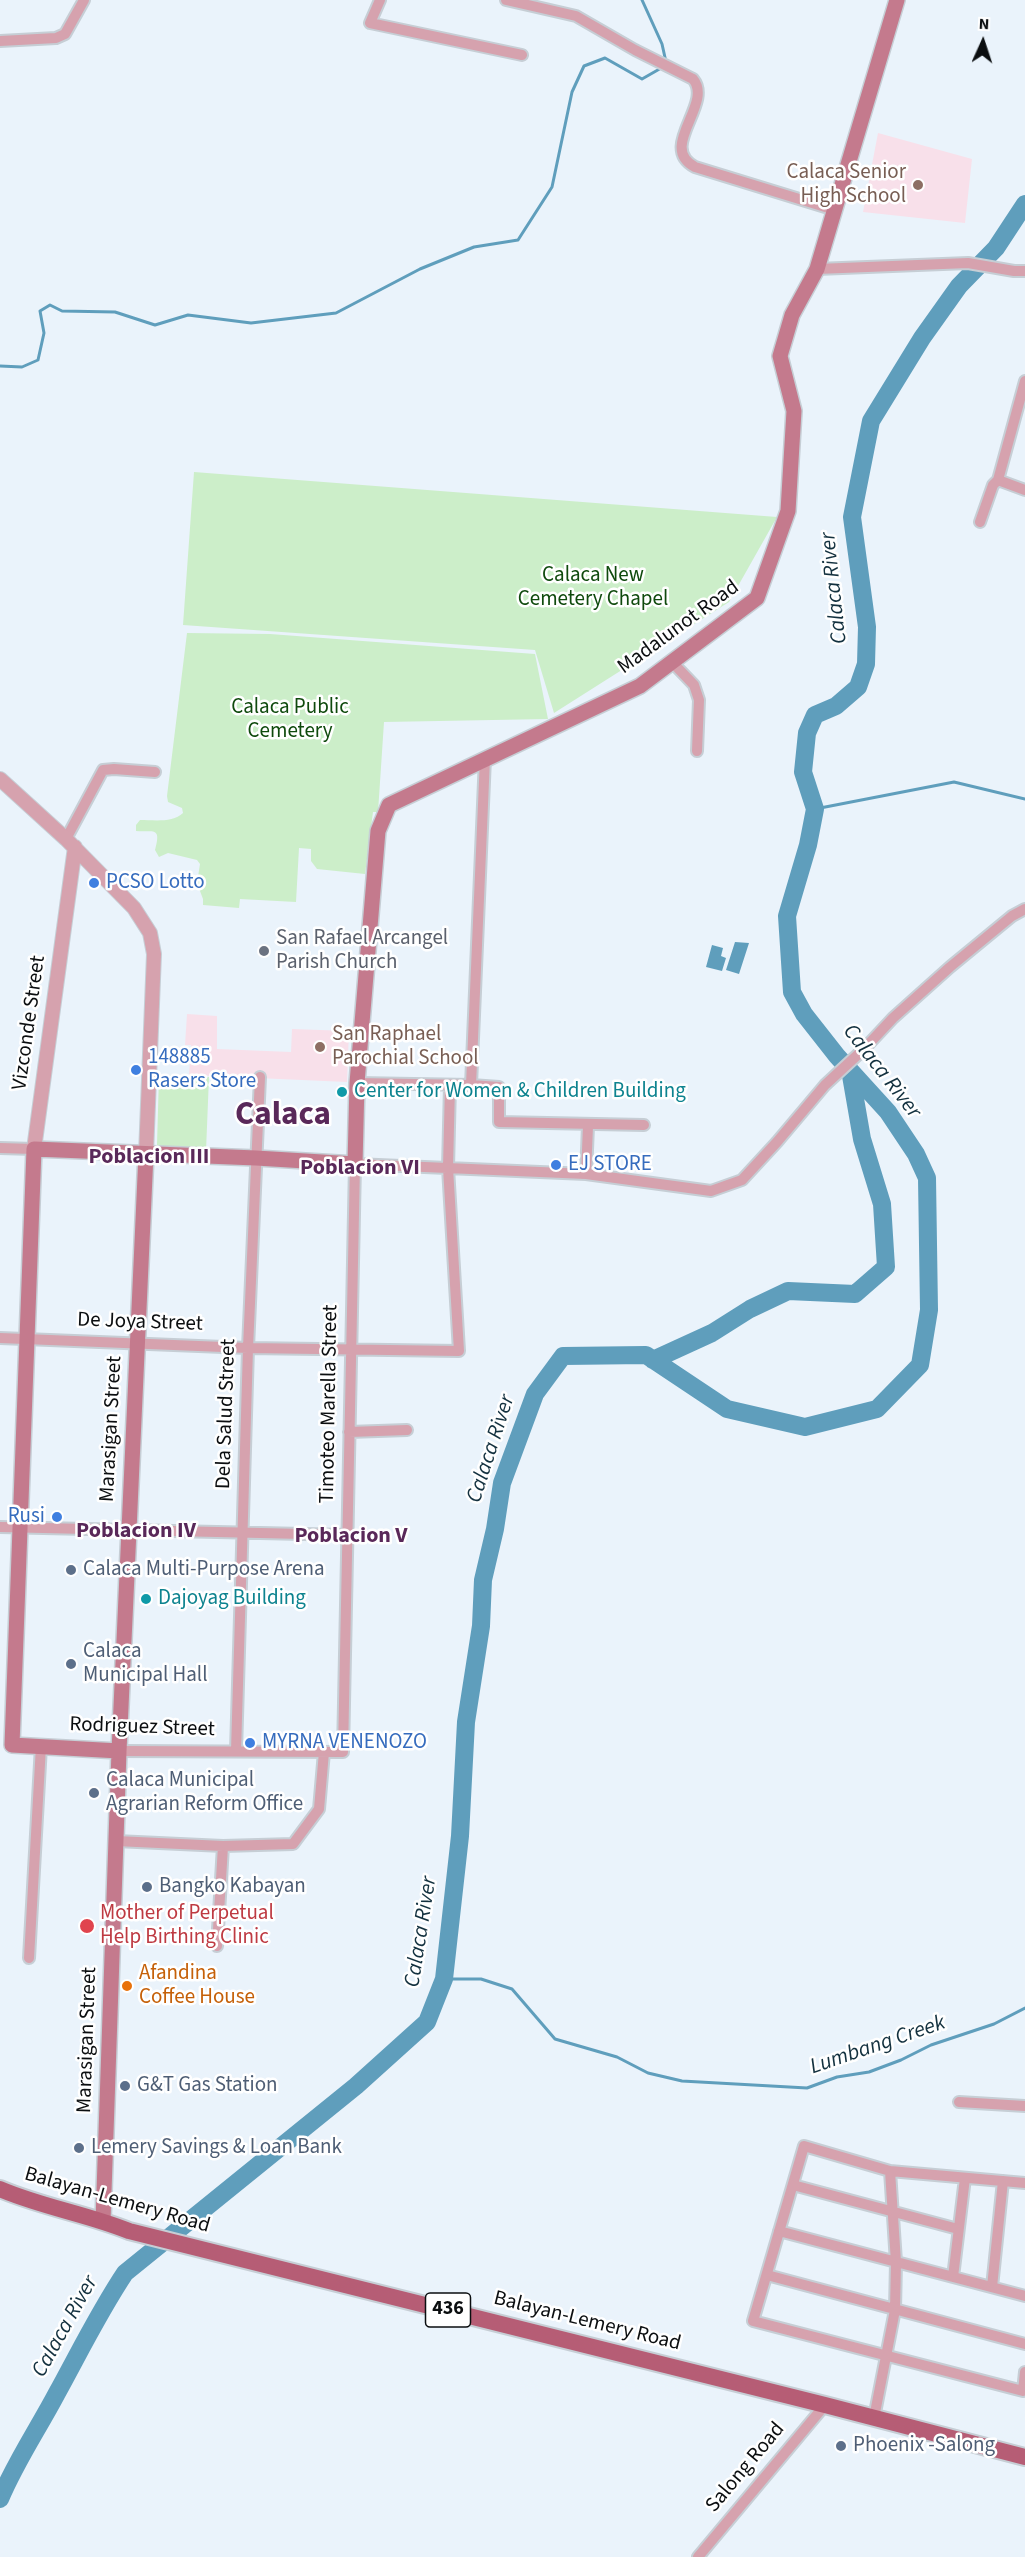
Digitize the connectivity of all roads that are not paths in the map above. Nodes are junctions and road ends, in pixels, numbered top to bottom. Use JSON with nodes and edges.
{"nodes":[{"id":1,"x":84,"y":0,"type":"edge"},
{"id":2,"x":380,"y":0,"type":"edge"},
{"id":3,"x":506,"y":0,"type":"edge"},
{"id":4,"x":897,"y":0,"type":"edge"},
{"id":5,"x":545,"y":4,"type":"edge"},
{"id":6,"x":0,"y":41,"type":"edge"},
{"id":7,"x":522,"y":55,"type":"dead end"},
{"id":8,"x":835,"y":210,"type":"junction"},
{"id":9,"x":816,"y":269,"type":"junction"},
{"id":10,"x":1019,"y":271,"type":"edge"},
{"id":11,"x":1025,"y":381,"type":"edge"},
{"id":12,"x":998,"y":480,"type":"junction"},
{"id":13,"x":1025,"y":490,"type":"edge"},
{"id":14,"x":980,"y":522,"type":"dead end"},
{"id":15,"x":672,"y":662,"type":"junction"},
{"id":16,"x":697,"y":751,"type":"dead end"},
{"id":17,"x":485,"y":758,"type":"junction"},
{"id":18,"x":155,"y":772,"type":"dead end"},
{"id":19,"x":0,"y":779,"type":"edge"},
{"id":20,"x":71,"y":843,"type":"junction"},
{"id":21,"x":1025,"y":909,"type":"edge"},
{"id":22,"x":260,"y":1077,"type":"dead end"},
{"id":23,"x":357,"y":1083,"type":"junction"},
{"id":24,"x":450,"y":1085,"type":"junction"},
{"id":25,"x":471,"y":1085,"type":"junction"},
{"id":26,"x":644,"y":1125,"type":"dead end"},
{"id":27,"x":588,"y":1126,"type":"junction"},
{"id":28,"x":0,"y":1148,"type":"edge"},
{"id":29,"x":34,"y":1149,"type":"junction"},
{"id":30,"x":146,"y":1154,"type":"junction"},
{"id":31,"x":256,"y":1158,"type":"junction"},
{"id":32,"x":355,"y":1164,"type":"junction"},
{"id":33,"x":448,"y":1168,"type":"junction"},
{"id":34,"x":586,"y":1174,"type":"junction"},
{"id":35,"x":0,"y":1338,"type":"edge"},
{"id":36,"x":27,"y":1339,"type":"junction"},
{"id":37,"x":137,"y":1342,"type":"junction"},
{"id":38,"x":248,"y":1348,"type":"junction"},
{"id":39,"x":351,"y":1350,"type":"junction"},
{"id":40,"x":407,"y":1430,"type":"dead end"},
{"id":41,"x":349,"y":1432,"type":"junction"},
{"id":42,"x":21,"y":1526,"type":"junction"},
{"id":43,"x":0,"y":1527,"type":"edge"},
{"id":44,"x":129,"y":1530,"type":"junction"},
{"id":45,"x":243,"y":1531,"type":"junction"},
{"id":46,"x":347,"y":1534,"type":"junction"},
{"id":47,"x":6,"y":1746,"type":"edge"},
{"id":48,"x":41,"y":1746,"type":"junction"},
{"id":49,"x":119,"y":1751,"type":"junction"},
{"id":50,"x":236,"y":1751,"type":"junction"},
{"id":51,"x":324,"y":1752,"type":"junction"},
{"id":52,"x":343,"y":1752,"type":"joint"},
{"id":53,"x":116,"y":1841,"type":"junction"},
{"id":54,"x":223,"y":1846,"type":"junction"},
{"id":55,"x":217,"y":1946,"type":"dead end"},
{"id":56,"x":29,"y":1958,"type":"dead end"},
{"id":57,"x":959,"y":2102,"type":"dead end"},
{"id":58,"x":1025,"y":2106,"type":"edge"},
{"id":59,"x":890,"y":2171,"type":"junction"},
{"id":60,"x":965,"y":2178,"type":"junction"},
{"id":61,"x":1003,"y":2181,"type":"junction"},
{"id":62,"x":1025,"y":2183,"type":"edge"},
{"id":63,"x":793,"y":2185,"type":"junction"},
{"id":64,"x":0,"y":2189,"type":"edge"},
{"id":65,"x":893,"y":2211,"type":"junction"},
{"id":66,"x":103,"y":2221,"type":"junction"},
{"id":67,"x":958,"y":2229,"type":"junction"},
{"id":68,"x":779,"y":2231,"type":"junction"},
{"id":69,"x":896,"y":2262,"type":"junction"},
{"id":70,"x":766,"y":2275,"type":"junction"},
{"id":71,"x":953,"y":2277,"type":"junction"},
{"id":72,"x":992,"y":2287,"type":"junction"},
{"id":73,"x":1025,"y":2296,"type":"edge"},
{"id":74,"x":895,"y":2310,"type":"junction"},
{"id":75,"x":1025,"y":2344,"type":"edge"},
{"id":76,"x":887,"y":2356,"type":"junction"},
{"id":77,"x":1025,"y":2372,"type":"edge"},
{"id":78,"x":825,"y":2405,"type":"junction"},
{"id":79,"x":874,"y":2418,"type":"junction"},
{"id":80,"x":1025,"y":2457,"type":"edge"},
{"id":81,"x":698,"y":2557,"type":"edge"}],
"edges":[{"from":1,"to":6,"type":"street"},
{"from":2,"to":7,"type":"street"},
{"from":3,"to":5,"type":"street"},
{"from":4,"to":8,"type":"main road","name":"Madalunot Road"},
{"from":5,"to":8,"type":"street"},
{"from":8,"to":9,"type":"main road","name":"Madalunot Road"},
{"from":9,"to":10,"type":"street"},
{"from":9,"to":15,"type":"main road","name":"Madalunot Road"},
{"from":11,"to":12,"type":"street"},
{"from":12,"to":13,"type":"street"},
{"from":12,"to":14,"type":"street"},
{"from":15,"to":16,"type":"street"},
{"from":15,"to":17,"type":"main road","name":"Madalunot Road"},
{"from":17,"to":23,"type":"main road","name":"Madalunot Road"},
{"from":17,"to":25,"type":"street"},
{"from":18,"to":20,"type":"street"},
{"from":19,"to":20,"type":"street","name":"Marasigan Street"},
{"from":20,"to":29,"type":"street","name":"Vizconde Street"},
{"from":20,"to":30,"type":"street","name":"Marasigan Street"},
{"from":21,"to":34,"type":"street"},
{"from":22,"to":31,"type":"street","name":"Dela Salud Street"},
{"from":23,"to":24,"type":"street"},
{"from":23,"to":32,"type":"main road","name":"Madalunot Road"},
{"from":24,"to":25,"type":"street"},
{"from":24,"to":33,"type":"street"},
{"from":25,"to":27,"type":"street"},
{"from":26,"to":27,"type":"street"},
{"from":27,"to":34,"type":"street"},
{"from":28,"to":29,"type":"street"},
{"from":29,"to":30,"type":"main road"},
{"from":29,"to":36,"type":"main road","name":"Vizconde Street"},
{"from":30,"to":31,"type":"main road"},
{"from":30,"to":37,"type":"main road","name":"Marasigan Street"},
{"from":31,"to":32,"type":"main road"},
{"from":31,"to":38,"type":"street","name":"Dela Salud Street"},
{"from":32,"to":33,"type":"street"},
{"from":32,"to":39,"type":"street","name":"Timoteo Marella Street"},
{"from":33,"to":34,"type":"street"},
{"from":33,"to":39,"type":"street","name":"De Joya Street"},
{"from":35,"to":36,"type":"street","name":"De Joya Street"},
{"from":36,"to":37,"type":"street","name":"De Joya Street"},
{"from":36,"to":42,"type":"main road","name":"Vizconde Street"},
{"from":37,"to":38,"type":"street","name":"De Joya Street"},
{"from":37,"to":44,"type":"main road","name":"Marasigan Street"},
{"from":38,"to":39,"type":"street","name":"De Joya Street"},
{"from":38,"to":45,"type":"street","name":"Dela Salud Street"},
{"from":39,"to":41,"type":"street","name":"Timoteo Marella Street"},
{"from":40,"to":41,"type":"street"},
{"from":41,"to":46,"type":"street","name":"Timoteo Marella Street"},
{"from":42,"to":43,"type":"street"},
{"from":42,"to":44,"type":"street"},
{"from":42,"to":47,"type":"main road","name":"Vizconde Street"},
{"from":44,"to":45,"type":"street"},
{"from":44,"to":49,"type":"main road","name":"Marasigan Street"},
{"from":45,"to":46,"type":"street"},
{"from":45,"to":50,"type":"street","name":"Dela Salud Street"},
{"from":46,"to":52,"type":"street","name":"Timoteo Marella Street"},
{"from":47,"to":48,"type":"main road","name":"Rodriguez Street"},
{"from":48,"to":49,"type":"main road","name":"Rodriguez Street"},
{"from":48,"to":56,"type":"street"},
{"from":49,"to":50,"type":"street","name":"Rodriguez Street"},
{"from":49,"to":53,"type":"main road","name":"Marasigan Street"},
{"from":50,"to":51,"type":"street","name":"Rodriguez Street"},
{"from":51,"to":52,"type":"street","name":"Rodriguez Street"},
{"from":51,"to":54,"type":"street"},
{"from":53,"to":54,"type":"street"},
{"from":53,"to":66,"type":"main road","name":"Marasigan Street"},
{"from":54,"to":55,"type":"street"},
{"from":57,"to":58,"type":"street"},
{"from":59,"to":60,"type":"street"},
{"from":59,"to":63,"type":"street"},
{"from":59,"to":65,"type":"street"},
{"from":60,"to":61,"type":"street"},
{"from":60,"to":67,"type":"street"},
{"from":61,"to":62,"type":"street"},
{"from":61,"to":72,"type":"street"},
{"from":63,"to":65,"type":"street"},
{"from":63,"to":68,"type":"street"},
{"from":64,"to":66,"type":"main road","name":"Balayan-Lemery Road","number":"436"},
{"from":65,"to":67,"type":"street"},
{"from":65,"to":69,"type":"street"},
{"from":66,"to":78,"type":"main road","name":"Balayan-Lemery Road","number":"436"},
{"from":67,"to":71,"type":"street"},
{"from":68,"to":69,"type":"street"},
{"from":68,"to":70,"type":"street"},
{"from":69,"to":71,"type":"street"},
{"from":69,"to":74,"type":"street"},
{"from":70,"to":74,"type":"street"},
{"from":70,"to":76,"type":"street"},
{"from":71,"to":72,"type":"street"},
{"from":72,"to":73,"type":"street"},
{"from":74,"to":75,"type":"street"},
{"from":74,"to":76,"type":"street"},
{"from":76,"to":77,"type":"street"},
{"from":76,"to":79,"type":"street"},
{"from":78,"to":79,"type":"main road","name":"Balayan-Lemery Road","number":"436"},
{"from":78,"to":81,"type":"street","name":"Salong Road"},
{"from":79,"to":80,"type":"main road","name":"Balayan-Lemery Road","number":"436"}]}
